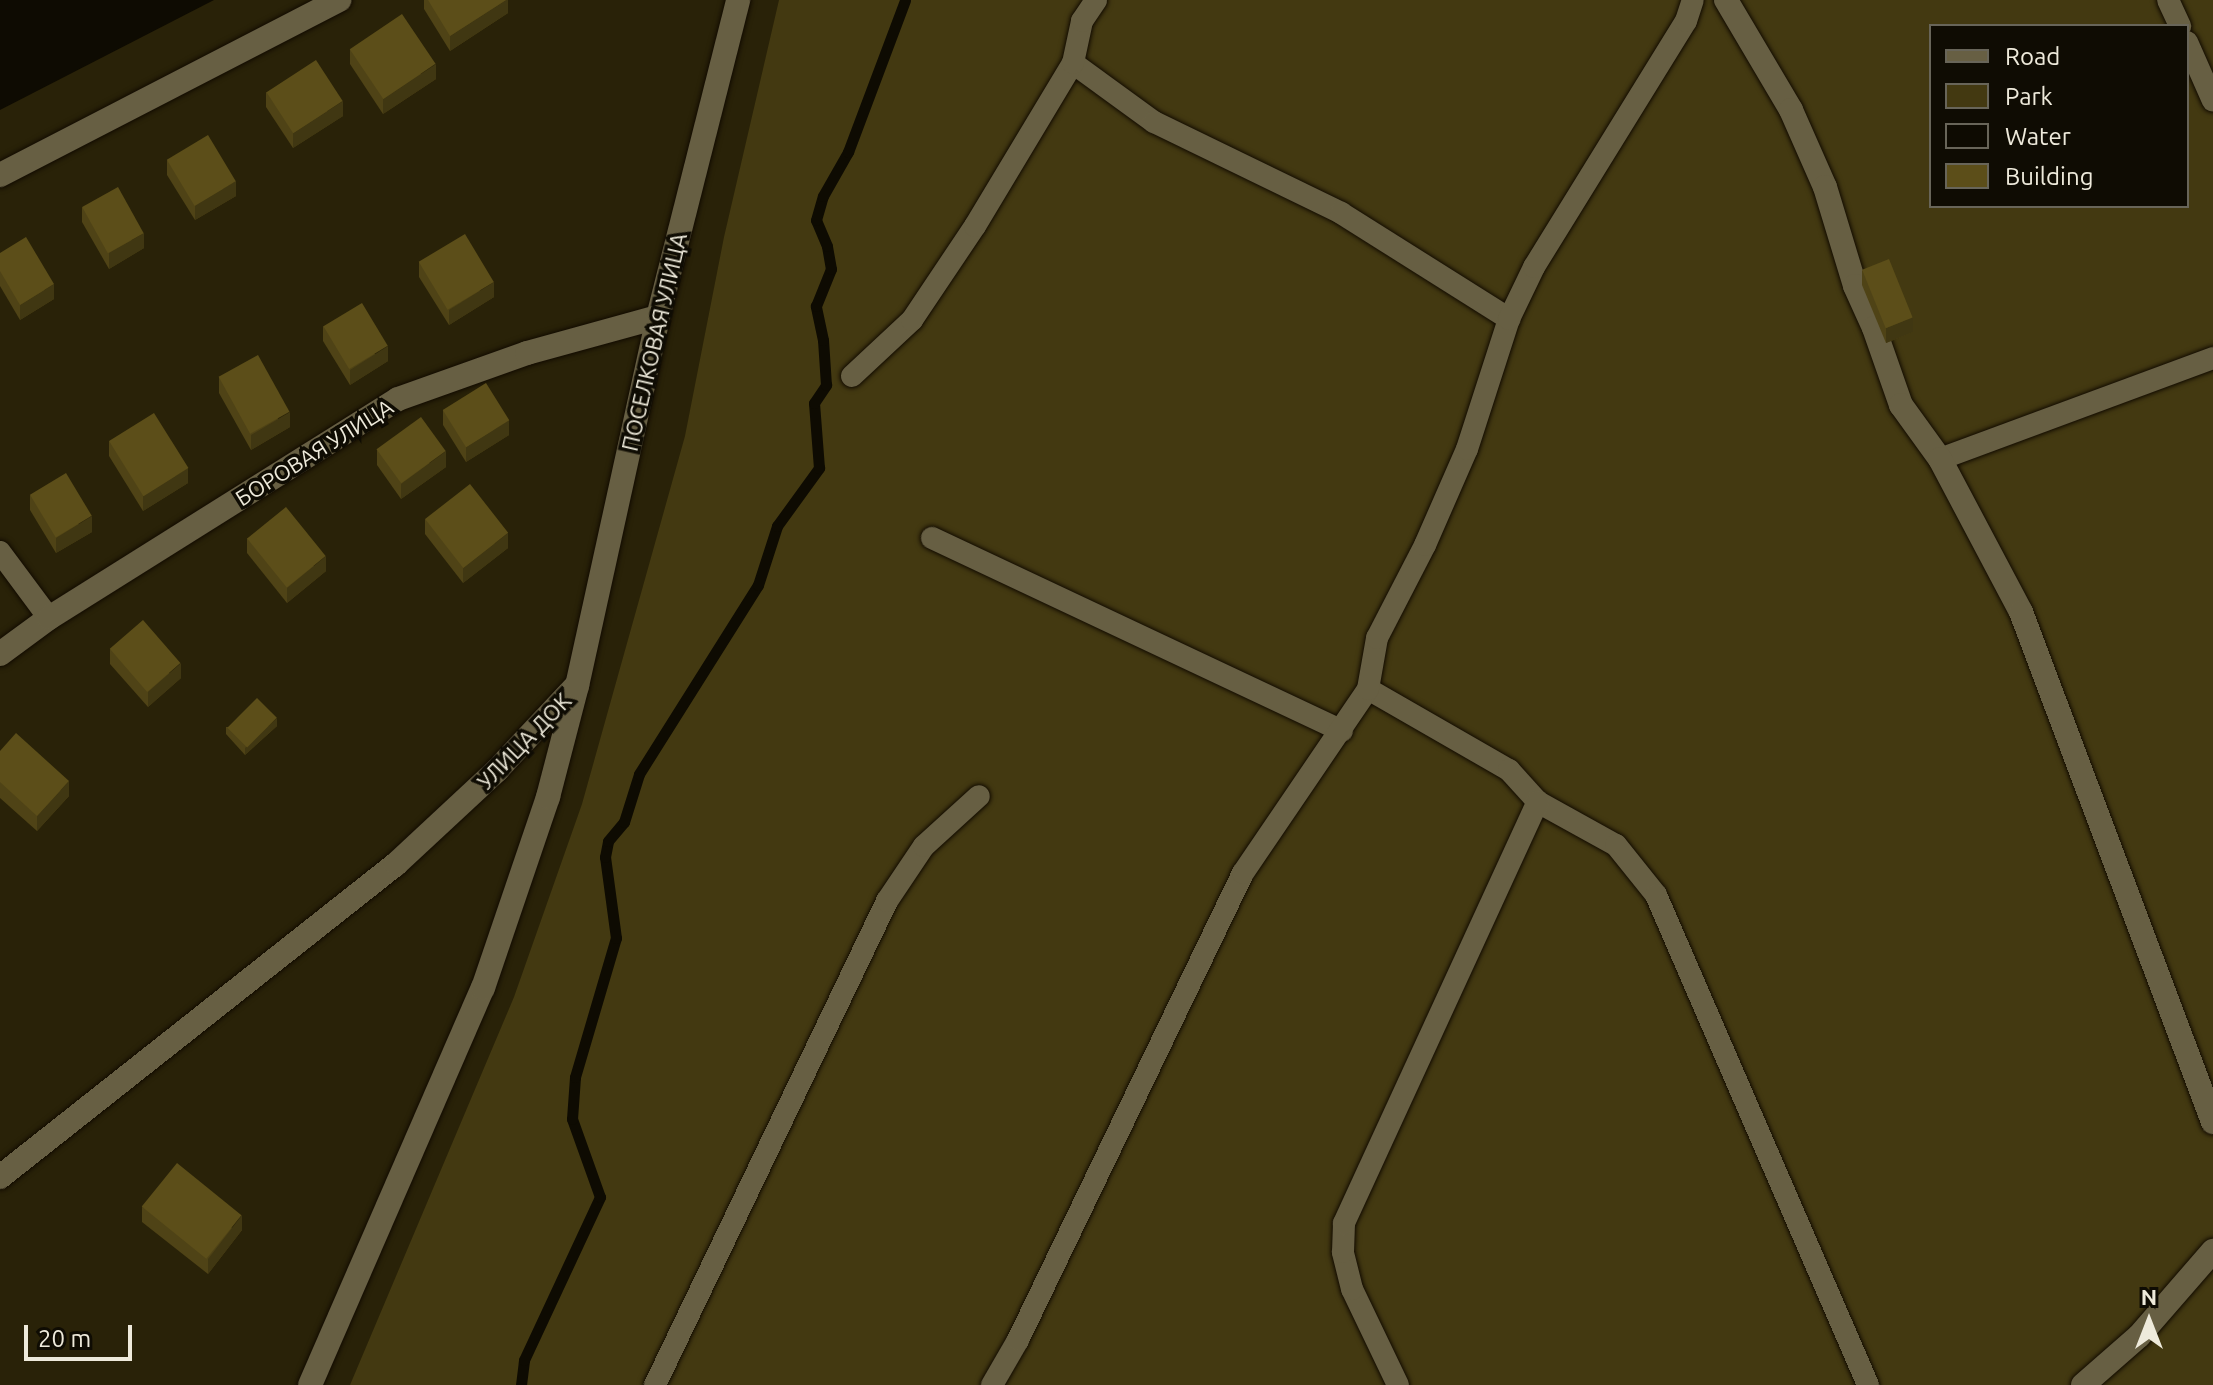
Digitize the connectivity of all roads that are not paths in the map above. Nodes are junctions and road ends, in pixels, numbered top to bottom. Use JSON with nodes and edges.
{"nodes":[{"id":1,"x":339,"y":0,"type":"edge"},
{"id":2,"x":738,"y":0,"type":"edge"},
{"id":3,"x":1096,"y":0,"type":"edge"},
{"id":4,"x":1693,"y":0,"type":"edge"},
{"id":5,"x":1726,"y":0,"type":"edge"},
{"id":6,"x":2168,"y":0,"type":"edge"},
{"id":7,"x":2179,"y":24,"type":"edge"},
{"id":8,"x":2189,"y":47,"type":"edge"},
{"id":9,"x":1073,"y":63,"type":"junction"},
{"id":10,"x":2213,"y":101,"type":"edge"},
{"id":11,"x":0,"y":175,"type":"edge"},
{"id":12,"x":658,"y":317,"type":"junction"},
{"id":13,"x":1509,"y":319,"type":"junction"},
{"id":14,"x":2213,"y":358,"type":"edge"},
{"id":15,"x":852,"y":376,"type":"dead end"},
{"id":16,"x":1940,"y":459,"type":"junction"},
{"id":17,"x":932,"y":538,"type":"dead end"},
{"id":18,"x":0,"y":552,"type":"edge"},
{"id":19,"x":49,"y":618,"type":"junction"},
{"id":20,"x":0,"y":654,"type":"edge"},
{"id":21,"x":577,"y":686,"type":"junction"},
{"id":22,"x":1368,"y":689,"type":"junction"},
{"id":23,"x":1342,"y":731,"type":"junction"},
{"id":24,"x":979,"y":796,"type":"dead end"},
{"id":25,"x":1538,"y":802,"type":"junction"},
{"id":26,"x":2213,"y":1122,"type":"edge"},
{"id":27,"x":0,"y":1177,"type":"edge"},
{"id":28,"x":2213,"y":1251,"type":"edge"},
{"id":29,"x":310,"y":1385,"type":"edge"},
{"id":30,"x":655,"y":1385,"type":"edge"},
{"id":31,"x":992,"y":1385,"type":"edge"},
{"id":32,"x":1398,"y":1385,"type":"edge"},
{"id":33,"x":1868,"y":1385,"type":"edge"},
{"id":34,"x":2083,"y":1385,"type":"edge"}],
"edges":[{"from":1,"to":11,"type":"street"},
{"from":2,"to":12,"type":"street","name":"ПОСЕЛКОВАЯ УЛИЦА"},
{"from":3,"to":9,"type":"lane"},
{"from":4,"to":13,"type":"lane"},
{"from":5,"to":16,"type":"street"},
{"from":6,"to":7,"type":"lane"},
{"from":8,"to":10,"type":"lane"},
{"from":9,"to":13,"type":"lane"},
{"from":9,"to":15,"type":"lane"},
{"from":12,"to":19,"type":"street","name":"БОРОВАЯ УЛИЦА"},
{"from":12,"to":21,"type":"street","name":"ПОСЕЛКОВАЯ УЛИЦА"},
{"from":13,"to":22,"type":"lane"},
{"from":14,"to":16,"type":"lane"},
{"from":16,"to":26,"type":"street"},
{"from":17,"to":23,"type":"lane"},
{"from":18,"to":19,"type":"lane"},
{"from":19,"to":20,"type":"street","name":"БОРОВАЯ УЛИЦА"},
{"from":21,"to":27,"type":"street","name":"УЛИЦА ДОК"},
{"from":21,"to":29,"type":"street","name":"УЛИЦА ДОК"},
{"from":22,"to":23,"type":"lane"},
{"from":22,"to":25,"type":"lane"},
{"from":23,"to":31,"type":"lane"},
{"from":24,"to":30,"type":"lane"},
{"from":25,"to":32,"type":"lane"},
{"from":25,"to":33,"type":"lane"},
{"from":28,"to":34,"type":"street"}]}
